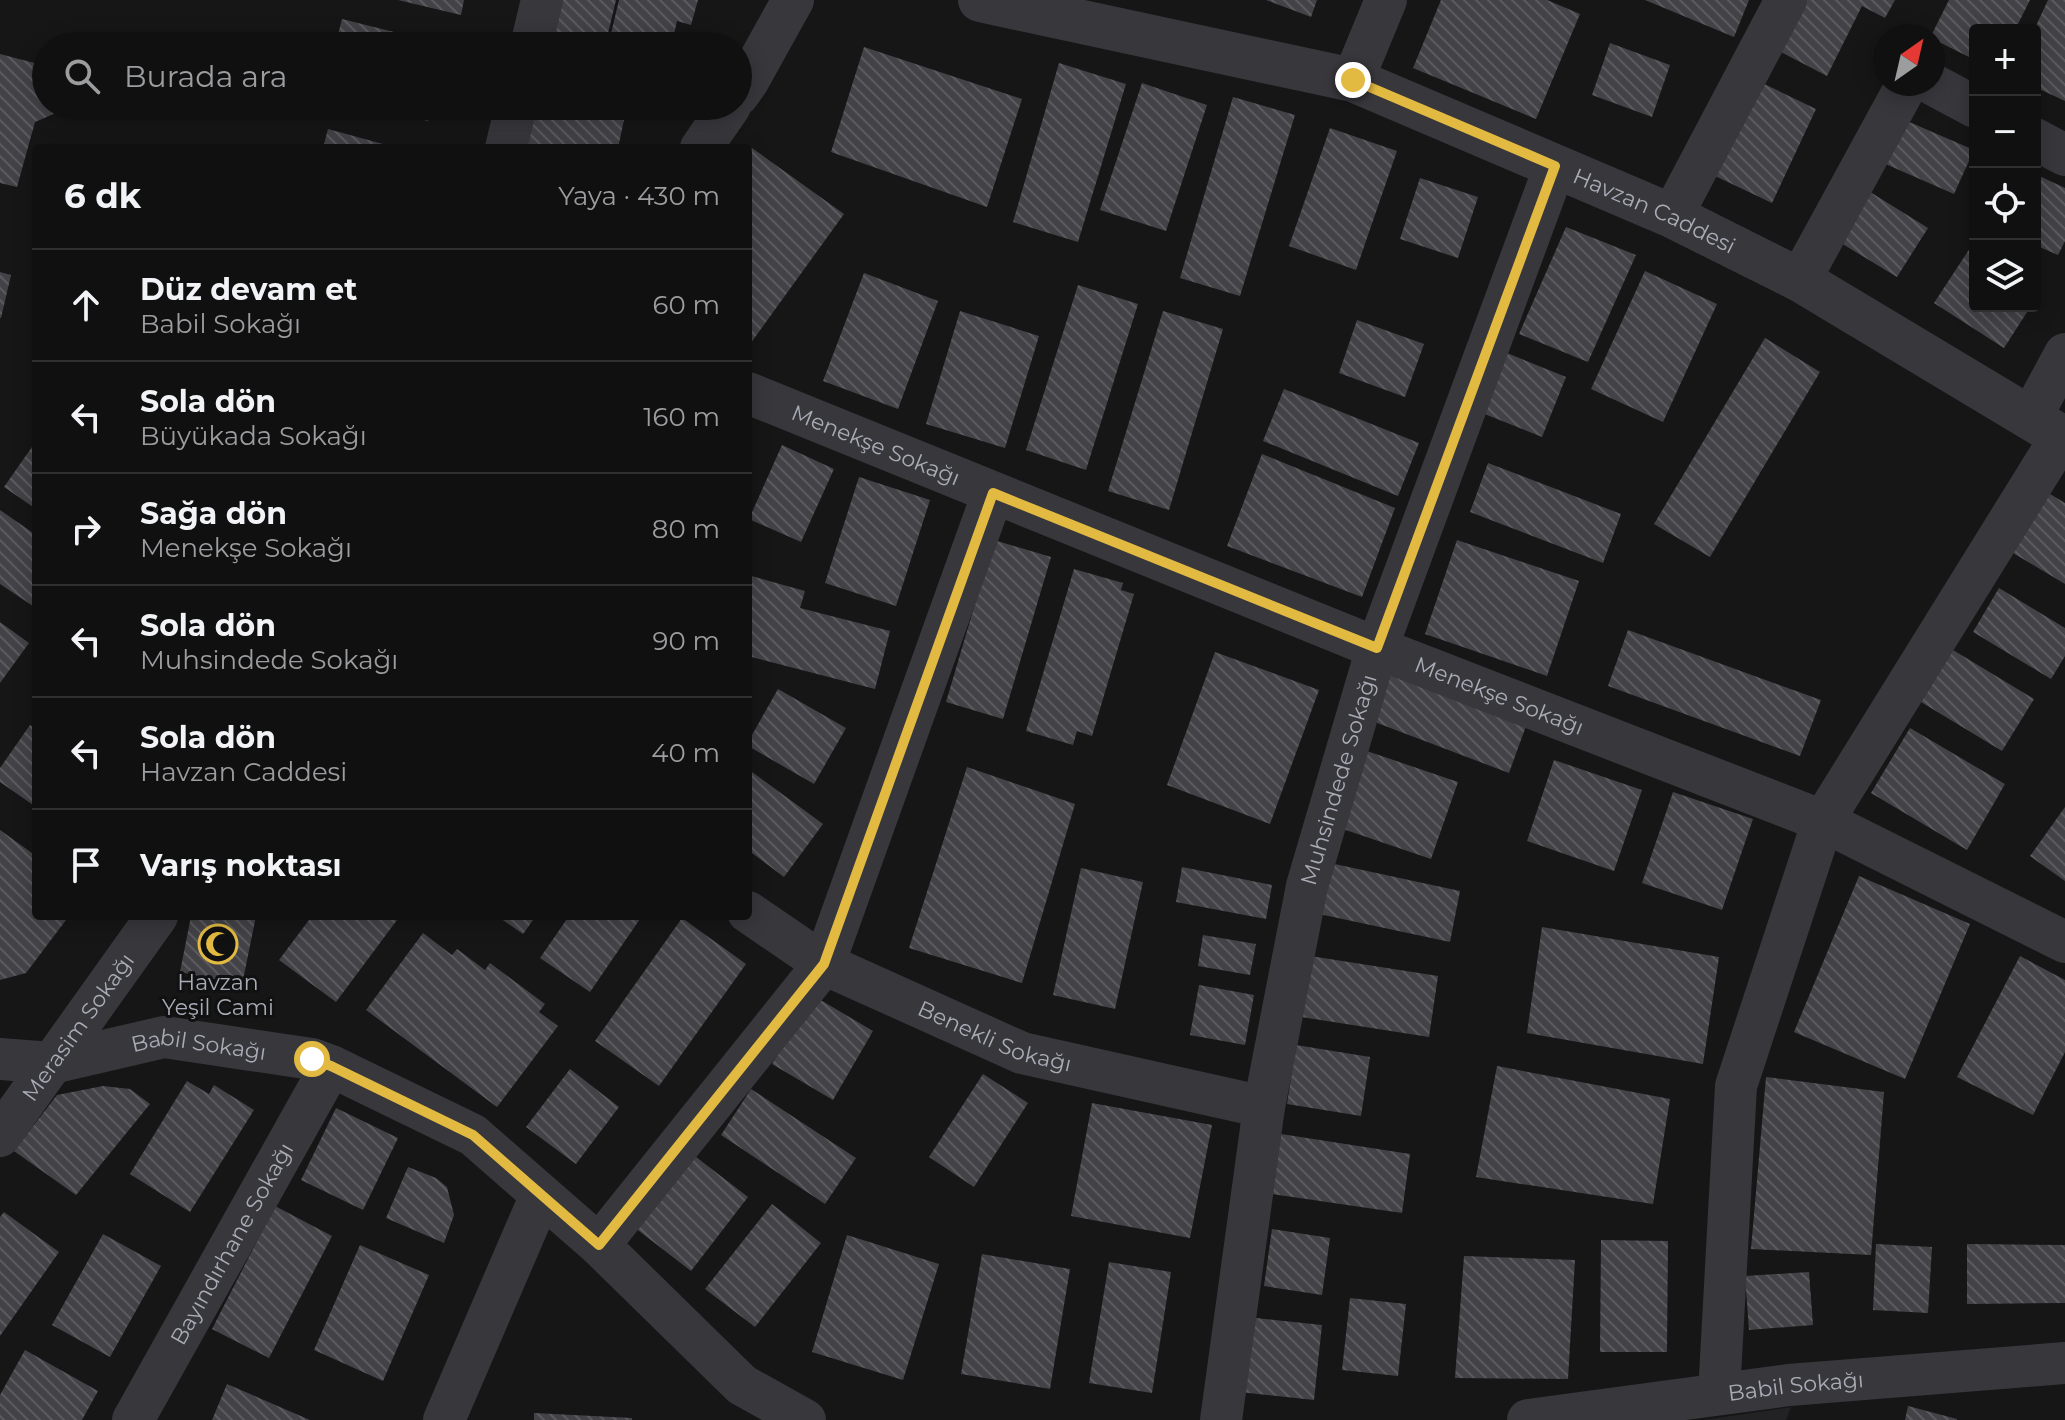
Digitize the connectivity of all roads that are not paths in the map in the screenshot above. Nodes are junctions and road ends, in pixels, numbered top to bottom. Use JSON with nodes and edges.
{"nodes":[{"id":1,"x":542,"y":0,"type":"edge"},
{"id":2,"x":793,"y":0,"type":"edge"},
{"id":3,"x":980,"y":0,"type":"edge"},
{"id":4,"x":1386,"y":0,"type":"edge"},
{"id":5,"x":1786,"y":0,"type":"edge"},
{"id":6,"x":534,"y":32,"type":"edge"},
{"id":7,"x":752,"y":74,"type":"edge"},
{"id":8,"x":1353,"y":80,"type":"junction"},
{"id":9,"x":1945,"y":91,"type":"edge"},
{"id":10,"x":1900,"y":96,"type":"edge"},
{"id":11,"x":1969,"y":104,"type":"edge"},
{"id":12,"x":513,"y":120,"type":"edge"},
{"id":13,"x":720,"y":120,"type":"edge"},
{"id":14,"x":2041,"y":142,"type":"edge"},
{"id":15,"x":507,"y":144,"type":"edge"},
{"id":16,"x":704,"y":144,"type":"edge"},
{"id":17,"x":2065,"y":155,"type":"edge"},
{"id":18,"x":1555,"y":166,"type":"junction"},
{"id":19,"x":1672,"y":216,"type":"junction"},
{"id":20,"x":1800,"y":280,"type":"junction"},
{"id":21,"x":2065,"y":354,"type":"edge"},
{"id":22,"x":752,"y":395,"type":"edge"},
{"id":23,"x":2052,"y":431,"type":"edge"},
{"id":24,"x":993,"y":493,"type":"junction"},
{"id":25,"x":1377,"y":648,"type":"junction"},
{"id":26,"x":1823,"y":821,"type":"junction"},
{"id":27,"x":752,"y":915,"type":"edge"},
{"id":28,"x":154,"y":920,"type":"edge"},
{"id":29,"x":2065,"y":942,"type":"edge"},
{"id":30,"x":824,"y":964,"type":"junction"},
{"id":31,"x":0,"y":1059,"type":"edge"},
{"id":32,"x":52,"y":1063,"type":"junction"},
{"id":33,"x":331,"y":1066,"type":"junction"},
{"id":34,"x":1264,"y":1107,"type":"junction"},
{"id":35,"x":0,"y":1136,"type":"edge"},
{"id":36,"x":541,"y":1195,"type":"junction"},
{"id":37,"x":599,"y":1245,"type":"junction"},
{"id":38,"x":2065,"y":1363,"type":"edge"},
{"id":39,"x":1719,"y":1394,"type":"junction"},
{"id":40,"x":133,"y":1420,"type":"edge"},
{"id":41,"x":444,"y":1420,"type":"edge"},
{"id":42,"x":805,"y":1420,"type":"edge"},
{"id":43,"x":1221,"y":1420,"type":"edge"},
{"id":44,"x":1528,"y":1420,"type":"edge"}],
"edges":[{"from":1,"to":6,"type":"street"},
{"from":2,"to":7,"type":"street"},
{"from":3,"to":8,"type":"street","name":"Havzan Caddesi"},
{"from":4,"to":8,"type":"street"},
{"from":5,"to":19,"type":"street"},
{"from":8,"to":18,"type":"street","name":"Havzan Caddesi"},
{"from":9,"to":11,"type":"street"},
{"from":10,"to":20,"type":"street"},
{"from":12,"to":15,"type":"street"},
{"from":13,"to":16,"type":"street"},
{"from":14,"to":17,"type":"street"},
{"from":18,"to":19,"type":"street","name":"Havzan Caddesi"},
{"from":18,"to":25,"type":"street","name":"Muhsindede Sokağı"},
{"from":19,"to":20,"type":"street","name":"Havzan Caddesi"},
{"from":20,"to":23,"type":"street","name":"Havzan Caddesi"},
{"from":21,"to":23,"type":"street"},
{"from":22,"to":24,"type":"street","name":"Menekşe Sokağı"},
{"from":23,"to":26,"type":"street"},
{"from":24,"to":25,"type":"street","name":"Menekşe Sokağı"},
{"from":24,"to":30,"type":"street"},
{"from":25,"to":26,"type":"street","name":"Menekşe Sokağı"},
{"from":25,"to":34,"type":"street","name":"Muhsindede Sokağı"},
{"from":26,"to":29,"type":"street","name":"Menekşe Sokağı"},
{"from":26,"to":39,"type":"street"},
{"from":27,"to":30,"type":"street","name":"Benekli Sokağı"},
{"from":28,"to":32,"type":"street","name":"Merasim Sokağı"},
{"from":30,"to":34,"type":"street","name":"Benekli Sokağı"},
{"from":30,"to":37,"type":"street"},
{"from":31,"to":32,"type":"street","name":"Babil Sokağı"},
{"from":32,"to":33,"type":"street","name":"Babil Sokağı"},
{"from":32,"to":35,"type":"street","name":"Merasim Sokağı"},
{"from":33,"to":36,"type":"street","name":"Babil Sokağı"},
{"from":33,"to":40,"type":"street","name":"Bayındırhane Sokağı"},
{"from":34,"to":43,"type":"street","name":"Muhsindede Sokağı"},
{"from":36,"to":37,"type":"street","name":"Babil Sokağı"},
{"from":36,"to":41,"type":"street"},
{"from":37,"to":42,"type":"street","name":"Babil Sokağı"},
{"from":38,"to":39,"type":"street","name":"Babil Sokağı"},
{"from":39,"to":44,"type":"street","name":"Babil Sokağı"}]}
